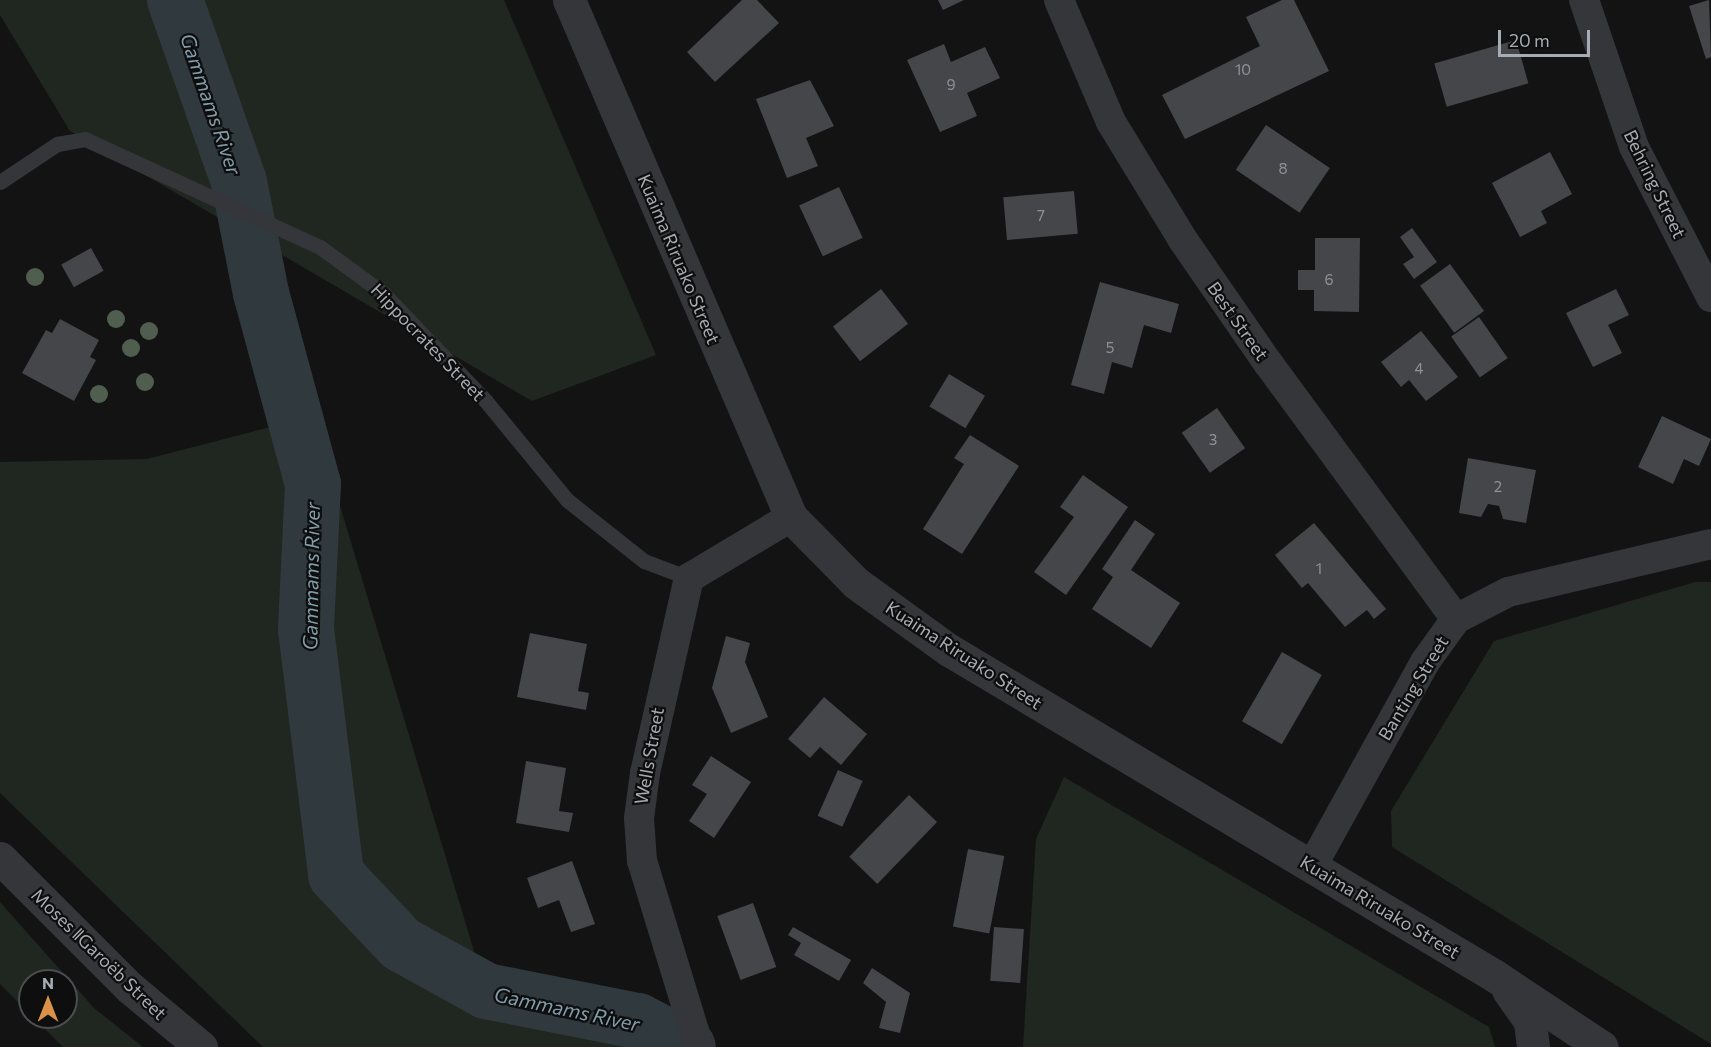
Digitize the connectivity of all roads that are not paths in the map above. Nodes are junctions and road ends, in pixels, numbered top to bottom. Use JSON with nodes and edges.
{"nodes":[{"id":1,"x":569,"y":0,"type":"edge"},
{"id":2,"x":1059,"y":0,"type":"edge"},
{"id":3,"x":1584,"y":0,"type":"edge"},
{"id":4,"x":0,"y":182,"type":"edge"},
{"id":5,"x":1711,"y":297,"type":"edge"},
{"id":6,"x":791,"y":517,"type":"junction"},
{"id":7,"x":1711,"y":544,"type":"edge"},
{"id":8,"x":688,"y":578,"type":"junction"},
{"id":9,"x":1456,"y":619,"type":"junction"},
{"id":10,"x":0,"y":858,"type":"edge"},
{"id":11,"x":1312,"y":866,"type":"junction"},
{"id":12,"x":1495,"y":976,"type":"junction"},
{"id":13,"x":201,"y":1047,"type":"edge"},
{"id":14,"x":699,"y":1047,"type":"edge"},
{"id":15,"x":1533,"y":1047,"type":"edge"},
{"id":16,"x":1602,"y":1047,"type":"edge"}],
"edges":[{"from":1,"to":6,"type":"street","name":"Kuaima Riruako Street"},
{"from":2,"to":9,"type":"street","name":"Best Street"},
{"from":3,"to":5,"type":"street","name":"Behring Street"},
{"from":4,"to":8,"type":"lane","name":"Hippocrates Street"},
{"from":6,"to":8,"type":"street"},
{"from":6,"to":11,"type":"street","name":"Kuaima Riruako Street"},
{"from":7,"to":9,"type":"street","name":"Banting Street"},
{"from":8,"to":14,"type":"street","name":"Wells Street"},
{"from":9,"to":11,"type":"street","name":"Banting Street"},
{"from":10,"to":13,"type":"street","name":"Moses ǁGaroëb Street"},
{"from":11,"to":12,"type":"street","name":"Kuaima Riruako Street"},
{"from":12,"to":15,"type":"street"},
{"from":12,"to":16,"type":"street","name":"Kuaima Riruako Street"}]}
